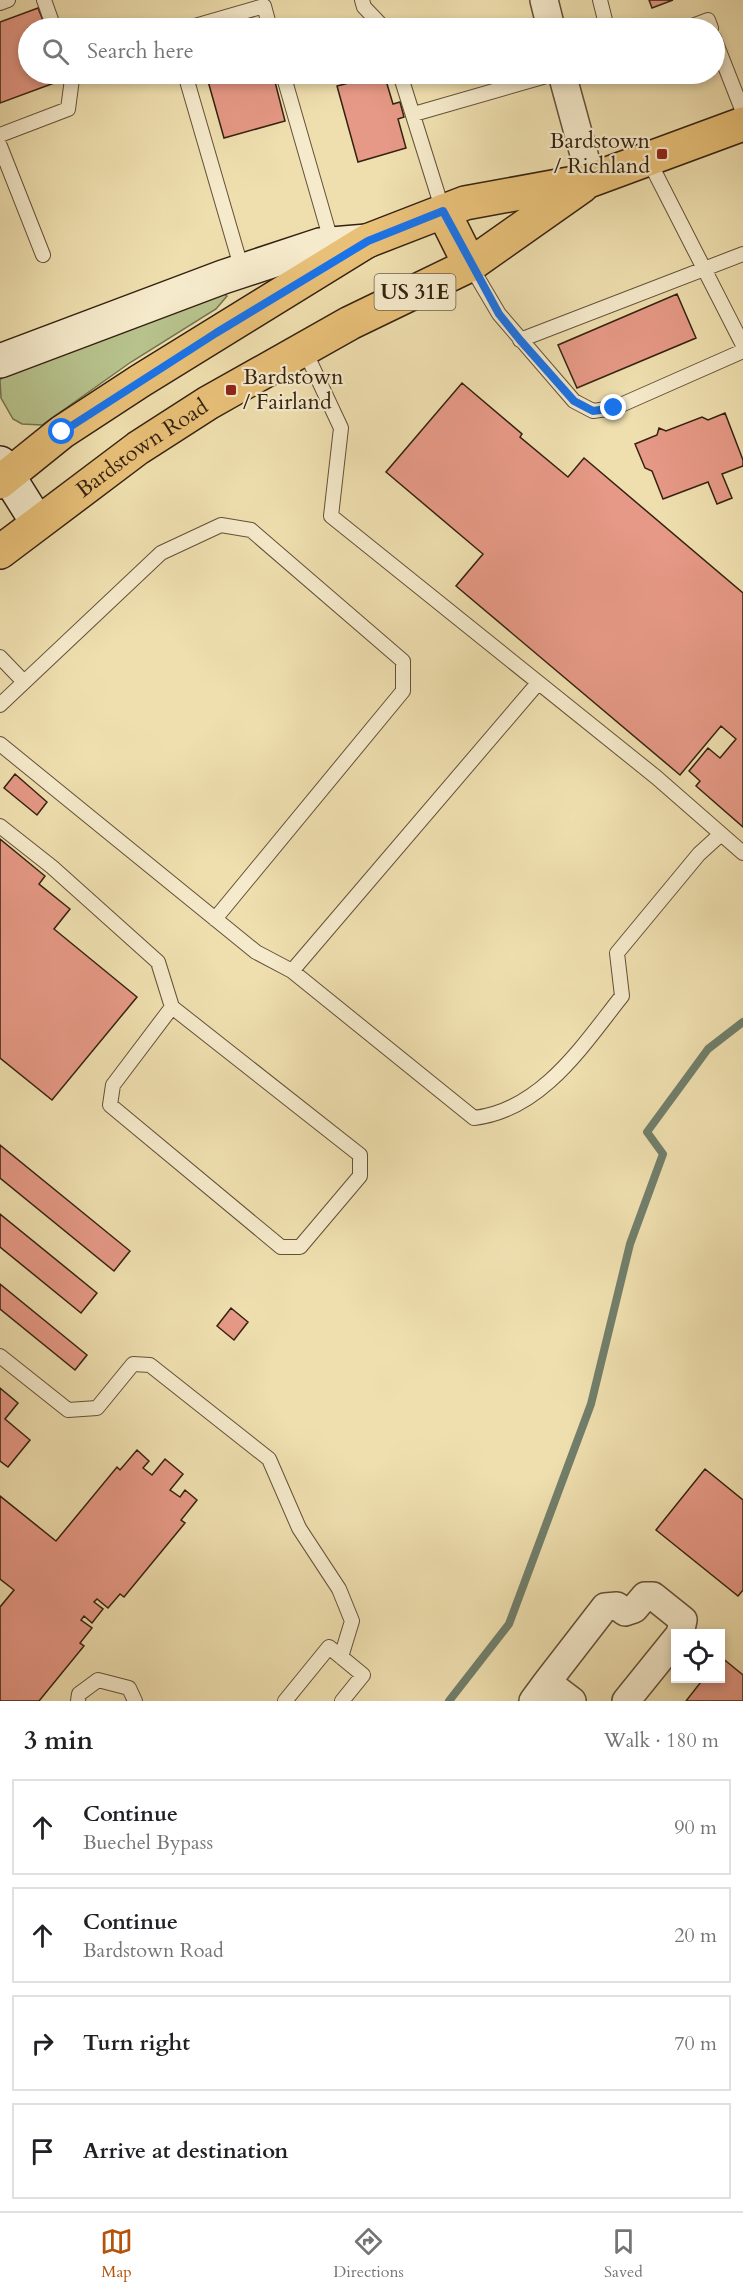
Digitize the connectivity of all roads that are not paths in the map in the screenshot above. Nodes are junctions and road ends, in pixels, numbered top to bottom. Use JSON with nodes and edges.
{"nodes":[{"id":1,"x":8,"y":0,"type":"edge"},
{"id":2,"x":44,"y":0,"type":"edge"},
{"id":3,"x":362,"y":0,"type":"edge"},
{"id":4,"x":544,"y":0,"type":"edge"},
{"id":5,"x":600,"y":0,"type":"edge"},
{"id":6,"x":0,"y":3,"type":"edge"},
{"id":7,"x":50,"y":18,"type":"edge"},
{"id":8,"x":223,"y":18,"type":"edge"},
{"id":9,"x":267,"y":18,"type":"edge"},
{"id":10,"x":374,"y":18,"type":"edge"},
{"id":11,"x":548,"y":18,"type":"edge"},
{"id":12,"x":604,"y":18,"type":"edge"},
{"id":13,"x":725,"y":67,"type":"edge"},
{"id":14,"x":71,"y":84,"type":"edge"},
{"id":15,"x":188,"y":84,"type":"edge"},
{"id":16,"x":286,"y":84,"type":"edge"},
{"id":17,"x":404,"y":84,"type":"edge"},
{"id":18,"x":518,"y":84,"type":"edge"},
{"id":19,"x":565,"y":84,"type":"edge"},
{"id":20,"x":743,"y":112,"type":"edge"},
{"id":21,"x":414,"y":114,"type":"junction"},
{"id":22,"x":743,"y":124,"type":"edge"},
{"id":23,"x":0,"y":135,"type":"edge"},
{"id":24,"x":0,"y":146,"type":"edge"},
{"id":25,"x":648,"y":159,"type":"junction"},
{"id":26,"x":591,"y":180,"type":"junction"},
{"id":27,"x":443,"y":211,"type":"junction"},
{"id":28,"x":368,"y":241,"type":"junction"},
{"id":29,"x":332,"y":244,"type":"junction"},
{"id":30,"x":743,"y":254,"type":"edge"},
{"id":31,"x":43,"y":255,"type":"dead end"},
{"id":32,"x":470,"y":264,"type":"junction"},
{"id":33,"x":242,"y":271,"type":"junction"},
{"id":34,"x":703,"y":271,"type":"junction"},
{"id":35,"x":520,"y":340,"type":"junction"},
{"id":36,"x":743,"y":345,"type":"edge"},
{"id":37,"x":304,"y":349,"type":"junction"},
{"id":38,"x":743,"y":351,"type":"edge"},
{"id":39,"x":0,"y":361,"type":"edge"},
{"id":40,"x":3,"y":473,"type":"edge"},
{"id":41,"x":37,"y":522,"type":"junction"},
{"id":42,"x":0,"y":552,"type":"edge"},
{"id":43,"x":0,"y":657,"type":"edge"},
{"id":44,"x":24,"y":682,"type":"junction"},
{"id":45,"x":538,"y":683,"type":"junction"},
{"id":46,"x":5,"y":690,"type":"edge"},
{"id":47,"x":0,"y":705,"type":"edge"},
{"id":48,"x":0,"y":744,"type":"edge"},
{"id":49,"x":0,"y":826,"type":"edge"},
{"id":50,"x":721,"y":834,"type":"junction"},
{"id":51,"x":743,"y":853,"type":"edge"},
{"id":52,"x":215,"y":919,"type":"junction"},
{"id":53,"x":292,"y":971,"type":"junction"},
{"id":54,"x":172,"y":1006,"type":"junction"},
{"id":55,"x":0,"y":1356,"type":"edge"},
{"id":56,"x":681,"y":1629,"type":"edge"},
{"id":57,"x":671,"y":1644,"type":"edge"},
{"id":58,"x":341,"y":1657,"type":"junction"},
{"id":59,"x":540,"y":1692,"type":"edge"},
{"id":60,"x":78,"y":1701,"type":"edge"},
{"id":61,"x":135,"y":1701,"type":"edge"},
{"id":62,"x":285,"y":1701,"type":"edge"},
{"id":63,"x":342,"y":1701,"type":"edge"},
{"id":64,"x":573,"y":1701,"type":"edge"},
{"id":65,"x":627,"y":1701,"type":"edge"}],
"edges":[{"from":1,"to":6,"type":"lane"},
{"from":2,"to":7,"type":"lane"},
{"from":3,"to":10,"type":"lane"},
{"from":4,"to":11,"type":"street"},
{"from":5,"to":12,"type":"lane"},
{"from":8,"to":9,"type":"lane"},
{"from":13,"to":20,"type":"lane"},
{"from":14,"to":23,"type":"lane"},
{"from":15,"to":33,"type":"lane"},
{"from":16,"to":29,"type":"lane"},
{"from":17,"to":21,"type":"lane"},
{"from":18,"to":21,"type":"lane"},
{"from":19,"to":26,"type":"street"},
{"from":21,"to":27,"type":"lane"},
{"from":22,"to":25,"type":"main road","name":"Bardstown Road","number":"US 31E"},
{"from":24,"to":31,"type":"lane"},
{"from":25,"to":26,"type":"main road","name":"Bardstown Road","number":"US 31E"},
{"from":25,"to":34,"type":"lane"},
{"from":26,"to":27,"type":"main road","name":"Bardstown Road","number":"US 31E"},
{"from":26,"to":32,"type":"main road","name":"Bardstown Road","number":"US 31E"},
{"from":27,"to":28,"type":"main road","name":"Bardstown Road","number":"US 31E"},
{"from":27,"to":32,"type":"main road"},
{"from":28,"to":29,"type":"main road","name":"Bardstown Road"},
{"from":28,"to":40,"type":"main road","number":"US 31E"},
{"from":29,"to":33,"type":"main road","name":"Bardstown Road"},
{"from":30,"to":34,"type":"lane"},
{"from":32,"to":35,"type":"lane"},
{"from":32,"to":37,"type":"main road","name":"Bardstown Road","number":"US 31E"},
{"from":33,"to":39,"type":"main road","name":"Bardstown Road"},
{"from":34,"to":35,"type":"lane"},
{"from":34,"to":36,"type":"lane"},
{"from":35,"to":38,"type":"lane"},
{"from":37,"to":41,"type":"main road","name":"Bardstown Road","number":"US 31E"},
{"from":37,"to":45,"type":"lane"},
{"from":40,"to":41,"type":"main road"},
{"from":41,"to":42,"type":"main road","number":"US 31E"},
{"from":43,"to":44,"type":"lane"},
{"from":44,"to":46,"type":"lane"},
{"from":44,"to":52,"type":"lane"},
{"from":45,"to":50,"type":"lane"},
{"from":45,"to":53,"type":"lane"},
{"from":46,"to":47,"type":"lane"},
{"from":48,"to":52,"type":"lane"},
{"from":49,"to":54,"type":"lane"},
{"from":50,"to":51,"type":"lane"},
{"from":50,"to":53,"type":"lane"},
{"from":52,"to":53,"type":"lane"},
{"from":54,"to":54,"type":"lane"},
{"from":55,"to":58,"type":"lane"},
{"from":56,"to":59,"type":"street"},
{"from":57,"to":65,"type":"street"},
{"from":58,"to":62,"type":"lane"},
{"from":58,"to":63,"type":"lane"},
{"from":59,"to":64,"type":"street"},
{"from":60,"to":61,"type":"lane"}]}
